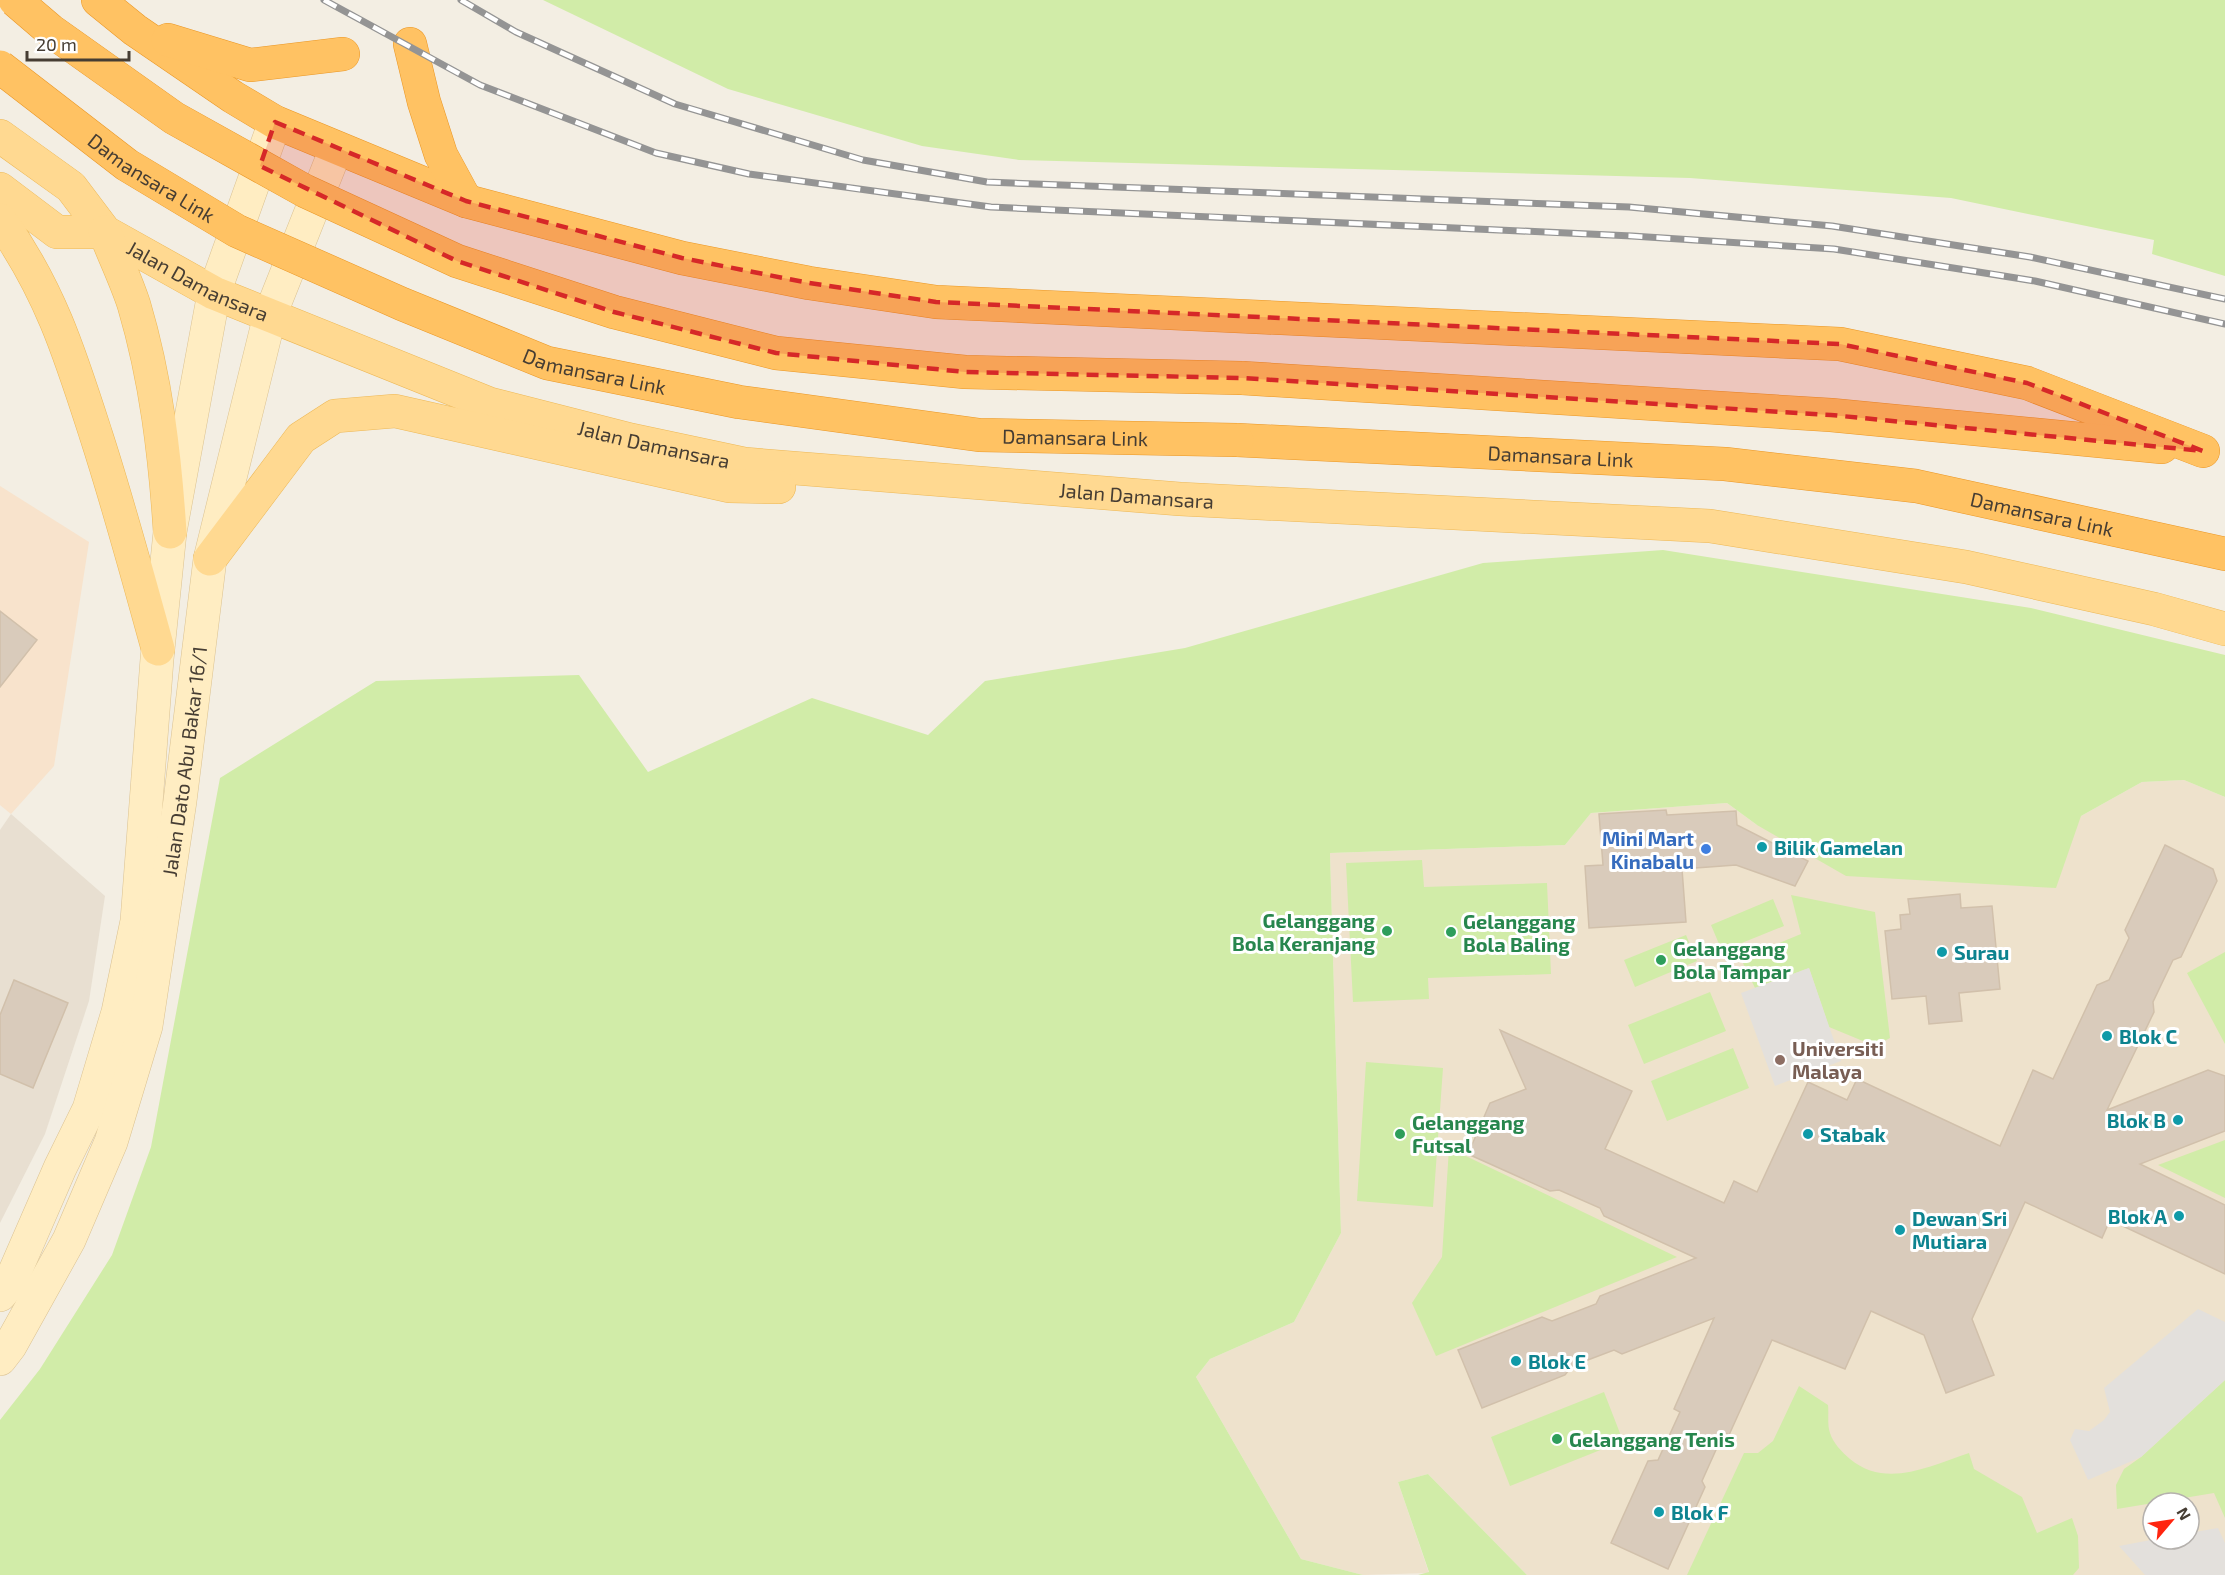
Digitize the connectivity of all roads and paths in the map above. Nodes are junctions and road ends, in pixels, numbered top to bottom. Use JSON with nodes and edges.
{"nodes":[{"id":1,"x":15,"y":0,"type":"edge"},
{"id":2,"x":98,"y":0,"type":"edge"},
{"id":3,"x":135,"y":30,"type":"junction"},
{"id":4,"x":410,"y":44,"type":"dead end"},
{"id":5,"x":343,"y":54,"type":"dead end"},
{"id":6,"x":0,"y":67,"type":"edge"},
{"id":7,"x":275,"y":122,"type":"junction"},
{"id":8,"x":0,"y":136,"type":"edge"},
{"id":9,"x":336,"y":149,"type":"junction"},
{"id":10,"x":0,"y":189,"type":"edge"},
{"id":11,"x":466,"y":201,"type":"junction"},
{"id":12,"x":0,"y":220,"type":"edge"},
{"id":13,"x":105,"y":232,"type":"junction"},
{"id":14,"x":214,"y":293,"type":"junction"},
{"id":15,"x":270,"y":315,"type":"junction"},
{"id":16,"x":2214,"y":454,"type":"edge"},
{"id":17,"x":1180,"y":499,"type":"junction"},
{"id":18,"x":170,"y":532,"type":"junction"},
{"id":19,"x":2225,"y":554,"type":"edge"},
{"id":20,"x":210,"y":559,"type":"junction"},
{"id":21,"x":2225,"y":629,"type":"edge"},
{"id":22,"x":158,"y":649,"type":"junction"},
{"id":23,"x":0,"y":1295,"type":"edge"},
{"id":24,"x":0,"y":1359,"type":"edge"}],
"edges":[{"from":1,"to":16,"type":"highway","bridge":true},
{"from":2,"to":3,"type":"highway"},
{"from":3,"to":5,"type":"highway"},
{"from":3,"to":7,"type":"highway"},
{"from":4,"to":11,"type":"highway"},
{"from":6,"to":19,"type":"highway","name":"Damansara Link","bridge":true},
{"from":7,"to":9,"type":"highway"},
{"from":7,"to":14,"type":"main road","name":"Jalan Dato Abu Bakar 16/1"},
{"from":8,"to":13,"type":"main road","name":"Jalan Damansara"},
{"from":9,"to":11,"type":"highway"},
{"from":9,"to":15,"type":"main road","name":"Jalan Dato Abu Bakar 16/1"},
{"from":10,"to":13,"type":"main road"},
{"from":11,"to":16,"type":"highway"},
{"from":12,"to":22,"type":"main road"},
{"from":13,"to":14,"type":"main road","name":"Jalan Damansara"},
{"from":13,"to":18,"type":"main road"},
{"from":14,"to":15,"type":"main road","name":"Jalan Damansara"},
{"from":14,"to":18,"type":"main road","name":"Jalan Dato Abu Bakar 16/1"},
{"from":15,"to":17,"type":"main road","name":"Jalan Damansara"},
{"from":15,"to":20,"type":"main road","name":"Jalan Dato Abu Bakar 16/1"},
{"from":17,"to":20,"type":"main road"},
{"from":17,"to":21,"type":"main road","name":"Jalan Damansara"},
{"from":18,"to":22,"type":"main road","name":"Jalan Dato Abu Bakar 16/1"},
{"from":20,"to":24,"type":"main road","name":"Jalan Dato Abu Bakar 16/1"},
{"from":22,"to":23,"type":"main road","name":"Jalan Dato Abu Bakar 16/1"}]}
